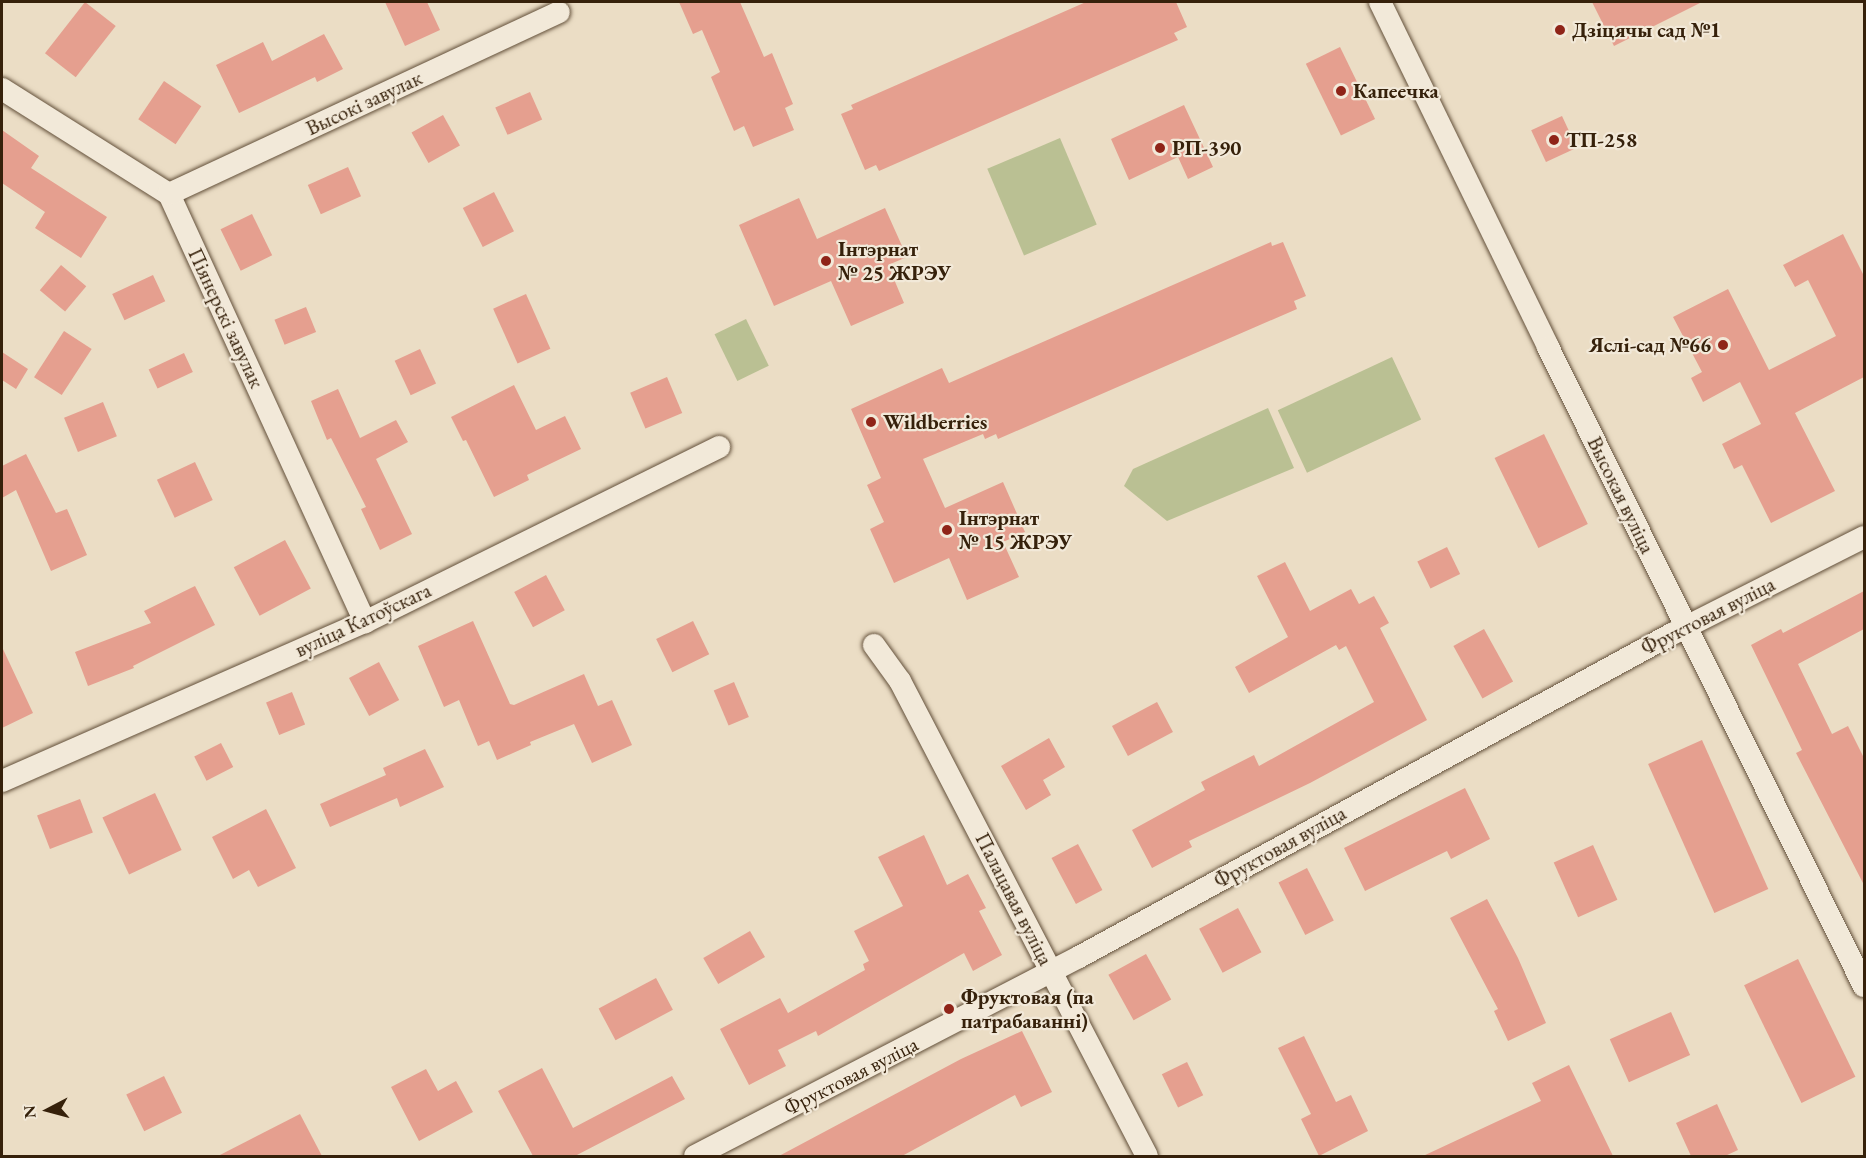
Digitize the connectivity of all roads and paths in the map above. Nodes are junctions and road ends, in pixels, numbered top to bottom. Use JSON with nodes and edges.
{"nodes":[{"id":1,"x":1380,"y":2,"type":"edge"},
{"id":2,"x":559,"y":12,"type":"dead end"},
{"id":3,"x":2,"y":89,"type":"edge"},
{"id":4,"x":169,"y":194,"type":"junction"},
{"id":5,"x":719,"y":447,"type":"dead end"},
{"id":6,"x":1864,"y":537,"type":"edge"},
{"id":7,"x":365,"y":622,"type":"junction"},
{"id":8,"x":1686,"y":627,"type":"junction"},
{"id":9,"x":874,"y":645,"type":"dead end"},
{"id":10,"x":2,"y":781,"type":"edge"},
{"id":11,"x":1051,"y":972,"type":"junction"},
{"id":12,"x":1864,"y":986,"type":"edge"},
{"id":13,"x":695,"y":1156,"type":"edge"},
{"id":14,"x":1147,"y":1156,"type":"edge"}],
"edges":[{"from":1,"to":8,"type":"street","name":"Высокая вуліца"},
{"from":2,"to":4,"type":"street","name":"Высокі завулак"},
{"from":3,"to":4,"type":"street"},
{"from":4,"to":7,"type":"street","name":"Піянерскі завулак"},
{"from":5,"to":7,"type":"street","name":"вуліца Катоўскага"},
{"from":6,"to":8,"type":"street","name":"Фруктовая вуліца"},
{"from":7,"to":10,"type":"street","name":"вуліца Катоўскага"},
{"from":8,"to":11,"type":"street","name":"Фруктовая вуліца"},
{"from":8,"to":12,"type":"street","name":"Высокая вуліца"},
{"from":9,"to":11,"type":"street","name":"Палацавая вуліца"},
{"from":11,"to":13,"type":"street","name":"Фруктовая вуліца"},
{"from":11,"to":14,"type":"street","name":"Палацавая вуліца"}]}
